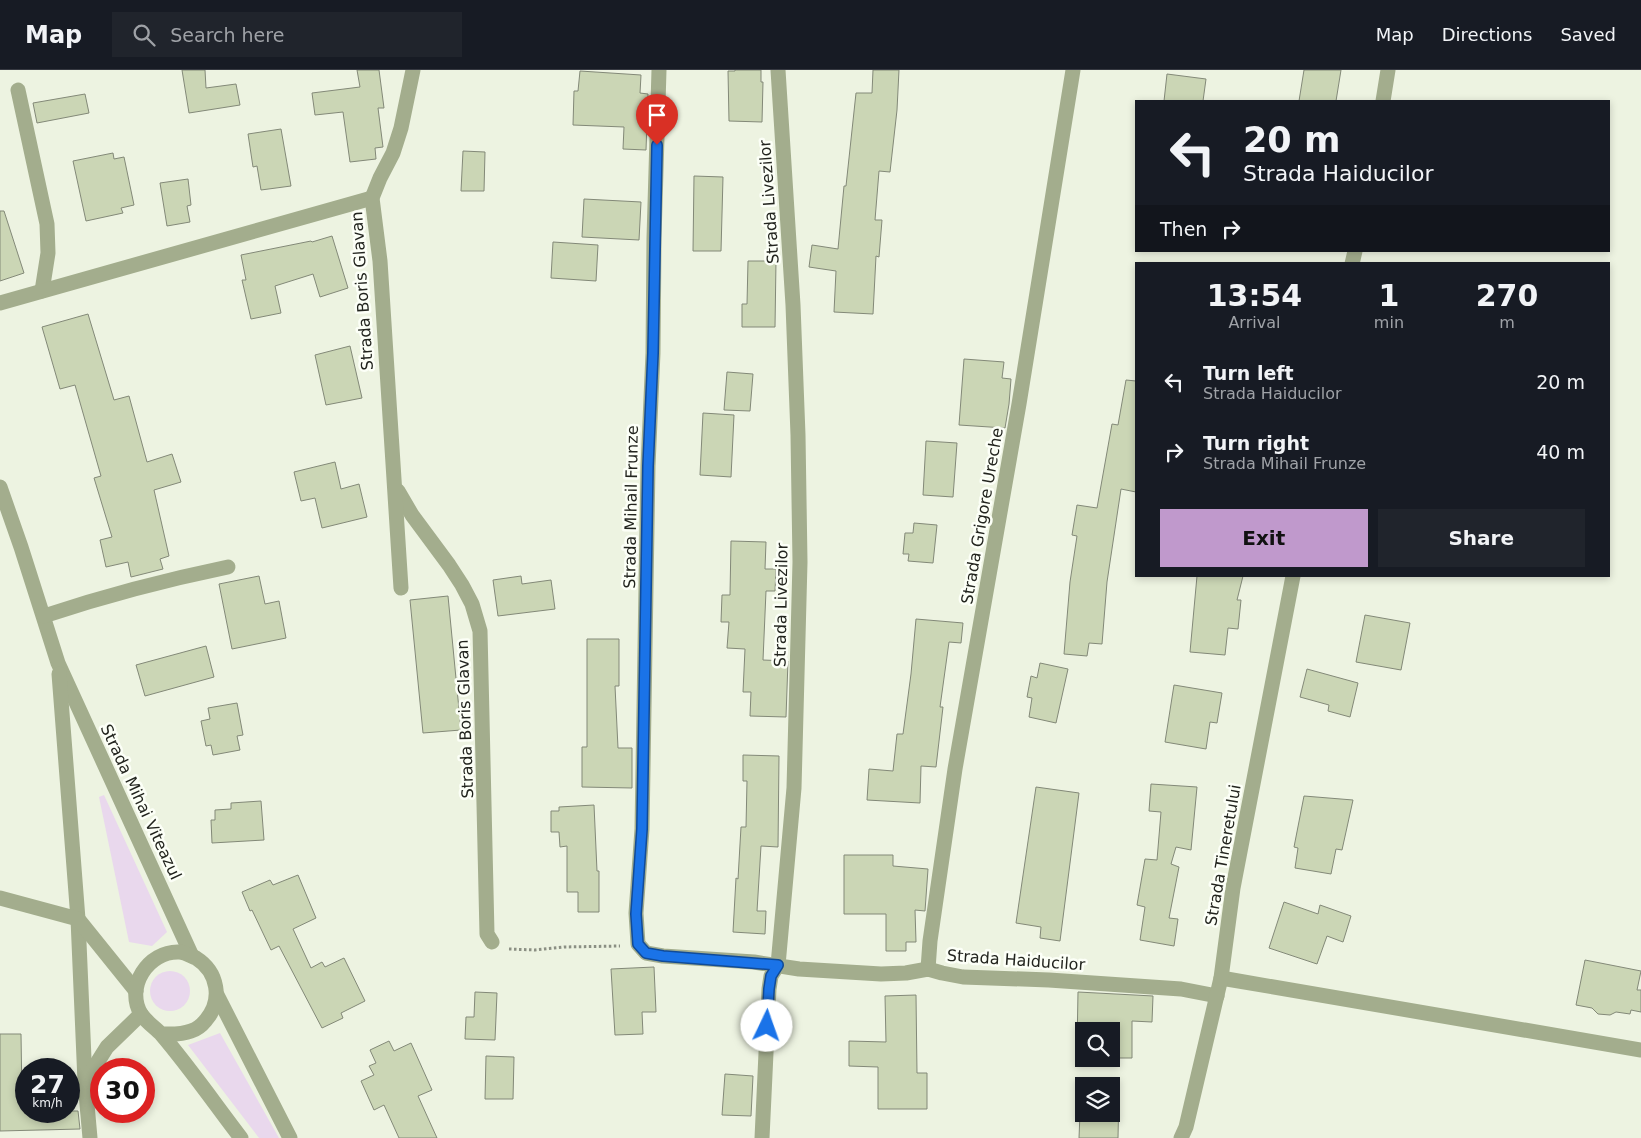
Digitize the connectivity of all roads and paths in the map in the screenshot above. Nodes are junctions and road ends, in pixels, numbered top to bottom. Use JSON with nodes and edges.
{"nodes":[{"id":1,"x":412,"y":70,"type":"edge"},
{"id":2,"x":659,"y":70,"type":"edge"},
{"id":3,"x":778,"y":70,"type":"edge"},
{"id":4,"x":1073,"y":70,"type":"edge"},
{"id":5,"x":1388,"y":70,"type":"edge"},
{"id":6,"x":18,"y":90,"type":"dead end"},
{"id":7,"x":1383,"y":100,"type":"edge"},
{"id":8,"x":372,"y":198,"type":"junction"},
{"id":9,"x":42,"y":291,"type":"junction"},
{"id":10,"x":0,"y":303,"type":"edge"},
{"id":11,"x":0,"y":487,"type":"edge"},
{"id":12,"x":396,"y":487,"type":"junction"},
{"id":13,"x":228,"y":567,"type":"dead end"},
{"id":14,"x":1293,"y":577,"type":"edge"},
{"id":15,"x":402,"y":588,"type":"dead end"},
{"id":16,"x":44,"y":616,"type":"junction"},
{"id":17,"x":58,"y":663,"type":"junction"},
{"id":18,"x":0,"y":898,"type":"edge"},
{"id":19,"x":78,"y":920,"type":"junction"},
{"id":20,"x":492,"y":942,"type":"joint"},
{"id":21,"x":638,"y":944,"type":"junction"},
{"id":22,"x":192,"y":956,"type":"junction"},
{"id":23,"x":778,"y":965,"type":"junction"},
{"id":24,"x":928,"y":969,"type":"junction"},
{"id":25,"x":1221,"y":978,"type":"junction"},
{"id":26,"x":136,"y":991,"type":"junction"},
{"id":27,"x":217,"y":995,"type":"junction"},
{"id":28,"x":1217,"y":996,"type":"junction"},
{"id":29,"x":141,"y":1014,"type":"junction"},
{"id":30,"x":161,"y":1034,"type":"junction"},
{"id":31,"x":1641,"y":1050,"type":"edge"},
{"id":32,"x":85,"y":1082,"type":"junction"},
{"id":33,"x":90,"y":1138,"type":"edge"},
{"id":34,"x":241,"y":1138,"type":"edge"},
{"id":35,"x":290,"y":1138,"type":"edge"},
{"id":36,"x":762,"y":1138,"type":"edge"},
{"id":37,"x":1181,"y":1138,"type":"edge"}],
"edges":[{"from":1,"to":8,"type":"street","name":"Strada Boris Glavan"},
{"from":2,"to":21,"type":"street","name":"Strada Mihail Frunze"},
{"from":3,"to":23,"type":"street","name":"Strada Livezilor"},
{"from":4,"to":24,"type":"street","name":"Strada Grigore Ureche"},
{"from":5,"to":7,"type":"street"},
{"from":6,"to":9,"type":"street"},
{"from":8,"to":9,"type":"street"},
{"from":8,"to":12,"type":"street","name":"Strada Boris Glavan"},
{"from":9,"to":10,"type":"street"},
{"from":11,"to":16,"type":"street","name":"Strada Mihai Viteazul"},
{"from":12,"to":15,"type":"street","name":"Strada Boris Glavan"},
{"from":12,"to":20,"type":"street","name":"Strada Boris Glavan"},
{"from":13,"to":16,"type":"street"},
{"from":14,"to":25,"type":"street","name":"Strada Tineretului"},
{"from":16,"to":17,"type":"street","name":"Strada Mihai Viteazul"},
{"from":17,"to":19,"type":"street","name":"Strada Mihai Viteazul"},
{"from":17,"to":22,"type":"street","name":"Strada Mihai Viteazul"},
{"from":18,"to":19,"type":"street"},
{"from":19,"to":26,"type":"street"},
{"from":19,"to":32,"type":"street","name":"Strada Mihai Viteazul"},
{"from":20,"to":21,"type":"path"},
{"from":21,"to":23,"type":"street","name":"Strada Haiducilor"},
{"from":22,"to":26,"type":"street"},
{"from":22,"to":27,"type":"street"},
{"from":23,"to":24,"type":"street","name":"Strada Haiducilor"},
{"from":23,"to":36,"type":"street","name":"Strada Livezilor"},
{"from":24,"to":28,"type":"street","name":"Strada Haiducilor"},
{"from":25,"to":28,"type":"street","name":"Strada Tineretului"},
{"from":25,"to":31,"type":"street"},
{"from":26,"to":29,"type":"street"},
{"from":27,"to":30,"type":"street"},
{"from":27,"to":35,"type":"street"},
{"from":28,"to":37,"type":"street","name":"Strada Tineretului"},
{"from":29,"to":30,"type":"street"},
{"from":29,"to":32,"type":"street"},
{"from":30,"to":34,"type":"street"},
{"from":32,"to":33,"type":"street","name":"Strada Mihai Viteazul"}]}
